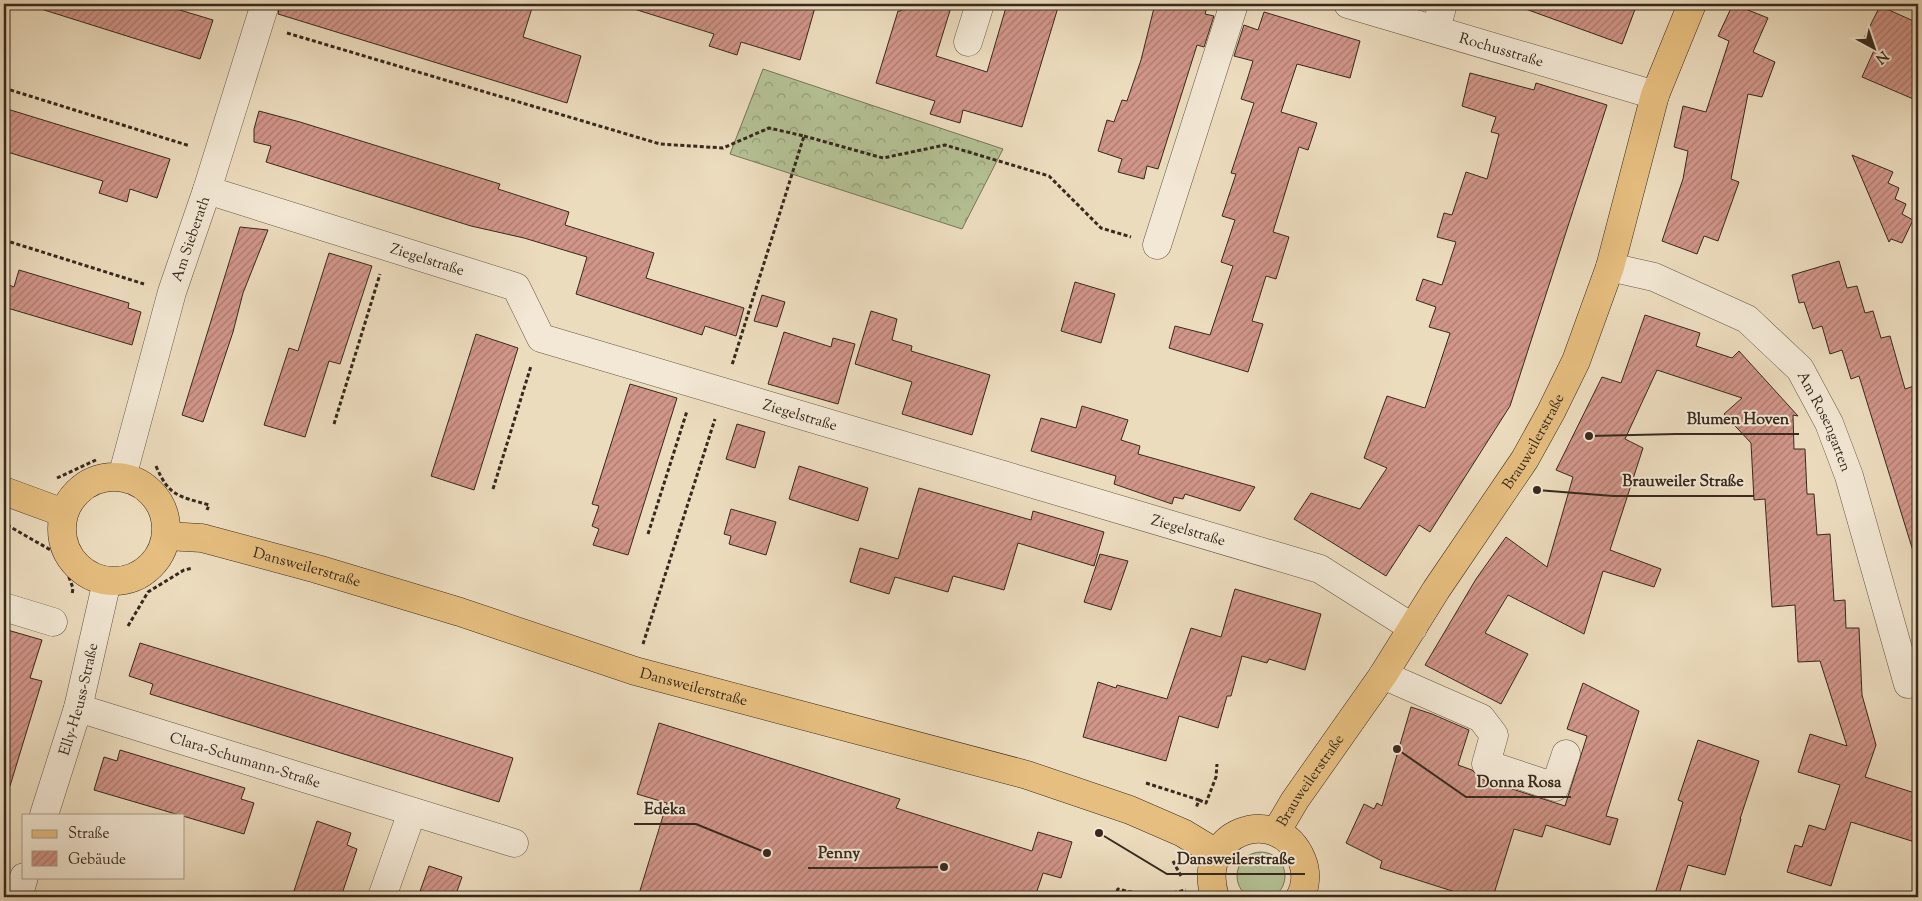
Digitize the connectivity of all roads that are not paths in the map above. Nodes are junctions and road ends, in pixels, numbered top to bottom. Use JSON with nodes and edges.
{"nodes":[{"id":1,"x":980,"y":4,"type":"edge"},
{"id":2,"x":1234,"y":4,"type":"edge"},
{"id":3,"x":1348,"y":4,"type":"edge"},
{"id":4,"x":1692,"y":4,"type":"edge"},
{"id":5,"x":262,"y":14,"type":"edge"},
{"id":6,"x":1440,"y":16,"type":"edge"},
{"id":7,"x":968,"y":42,"type":"dead end"},
{"id":8,"x":1655,"y":95,"type":"junction"},
{"id":9,"x":207,"y":190,"type":"junction"},
{"id":10,"x":1158,"y":245,"type":"road end"},
{"id":11,"x":1610,"y":267,"type":"junction"},
{"id":12,"x":122,"y":477,"type":"junction"},
{"id":13,"x":4,"y":491,"type":"edge"},
{"id":14,"x":64,"y":513,"type":"junction"},
{"id":15,"x":166,"y":536,"type":"junction"},
{"id":16,"x":107,"y":581,"type":"junction"},
{"id":17,"x":4,"y":607,"type":"edge"},
{"id":18,"x":53,"y":622,"type":"dead end"},
{"id":19,"x":1412,"y":628,"type":"junction"},
{"id":20,"x":1383,"y":675,"type":"junction"},
{"id":21,"x":1908,"y":684,"type":"dead end"},
{"id":22,"x":78,"y":708,"type":"junction"},
{"id":23,"x":1566,"y":754,"type":"dead end"},
{"id":24,"x":412,"y":812,"type":"junction"},
{"id":25,"x":44,"y":814,"type":"edge"},
{"id":26,"x":1276,"y":832,"type":"junction"},
{"id":27,"x":514,"y":844,"type":"dead end"},
{"id":28,"x":1216,"y":854,"type":"junction"},
{"id":29,"x":24,"y":878,"type":"edge"},
{"id":30,"x":1306,"y":896,"type":"edge"},
{"id":31,"x":18,"y":897,"type":"edge"},
{"id":32,"x":382,"y":897,"type":"edge"},
{"id":33,"x":1215,"y":897,"type":"edge"}],
"edges":[{"from":1,"to":7,"type":"street"},
{"from":2,"to":10,"type":"street"},
{"from":3,"to":6,"type":"street","name":"Rochusstraße"},
{"from":4,"to":8,"type":"main road","name":"Brauweilerstraße"},
{"from":5,"to":9,"type":"street","name":"Am Sieberath"},
{"from":6,"to":8,"type":"street","name":"Rochusstraße"},
{"from":8,"to":11,"type":"main road","name":"Brauweilerstraße"},
{"from":9,"to":12,"type":"street","name":"Am Sieberath"},
{"from":9,"to":19,"type":"street","name":"Ziegelstraße"},
{"from":11,"to":19,"type":"main road","name":"Brauweilerstraße"},
{"from":11,"to":21,"type":"street","name":"Am Rosengarten"},
{"from":12,"to":14,"type":"main road"},
{"from":12,"to":15,"type":"main road"},
{"from":13,"to":14,"type":"main road"},
{"from":14,"to":16,"type":"main road"},
{"from":15,"to":16,"type":"main road"},
{"from":15,"to":28,"type":"main road","name":"Dansweilerstraße"},
{"from":16,"to":22,"type":"street","name":"Elly-Heuss-Straße"},
{"from":17,"to":18,"type":"street"},
{"from":19,"to":20,"type":"main road","name":"Brauweilerstraße"},
{"from":20,"to":23,"type":"street"},
{"from":20,"to":26,"type":"main road","name":"Brauweilerstraße"},
{"from":22,"to":24,"type":"street","name":"Clara-Schumann-Straße"},
{"from":22,"to":25,"type":"street","name":"Elly-Heuss-Straße"},
{"from":24,"to":27,"type":"street","name":"Clara-Schumann-Straße"},
{"from":24,"to":32,"type":"street"},
{"from":26,"to":28,"type":"main road","name":"Brauweilerstraße"},
{"from":26,"to":30,"type":"main road","name":"Brauweilerstraße"},
{"from":28,"to":33,"type":"main road"},
{"from":29,"to":31,"type":"street"}]}
